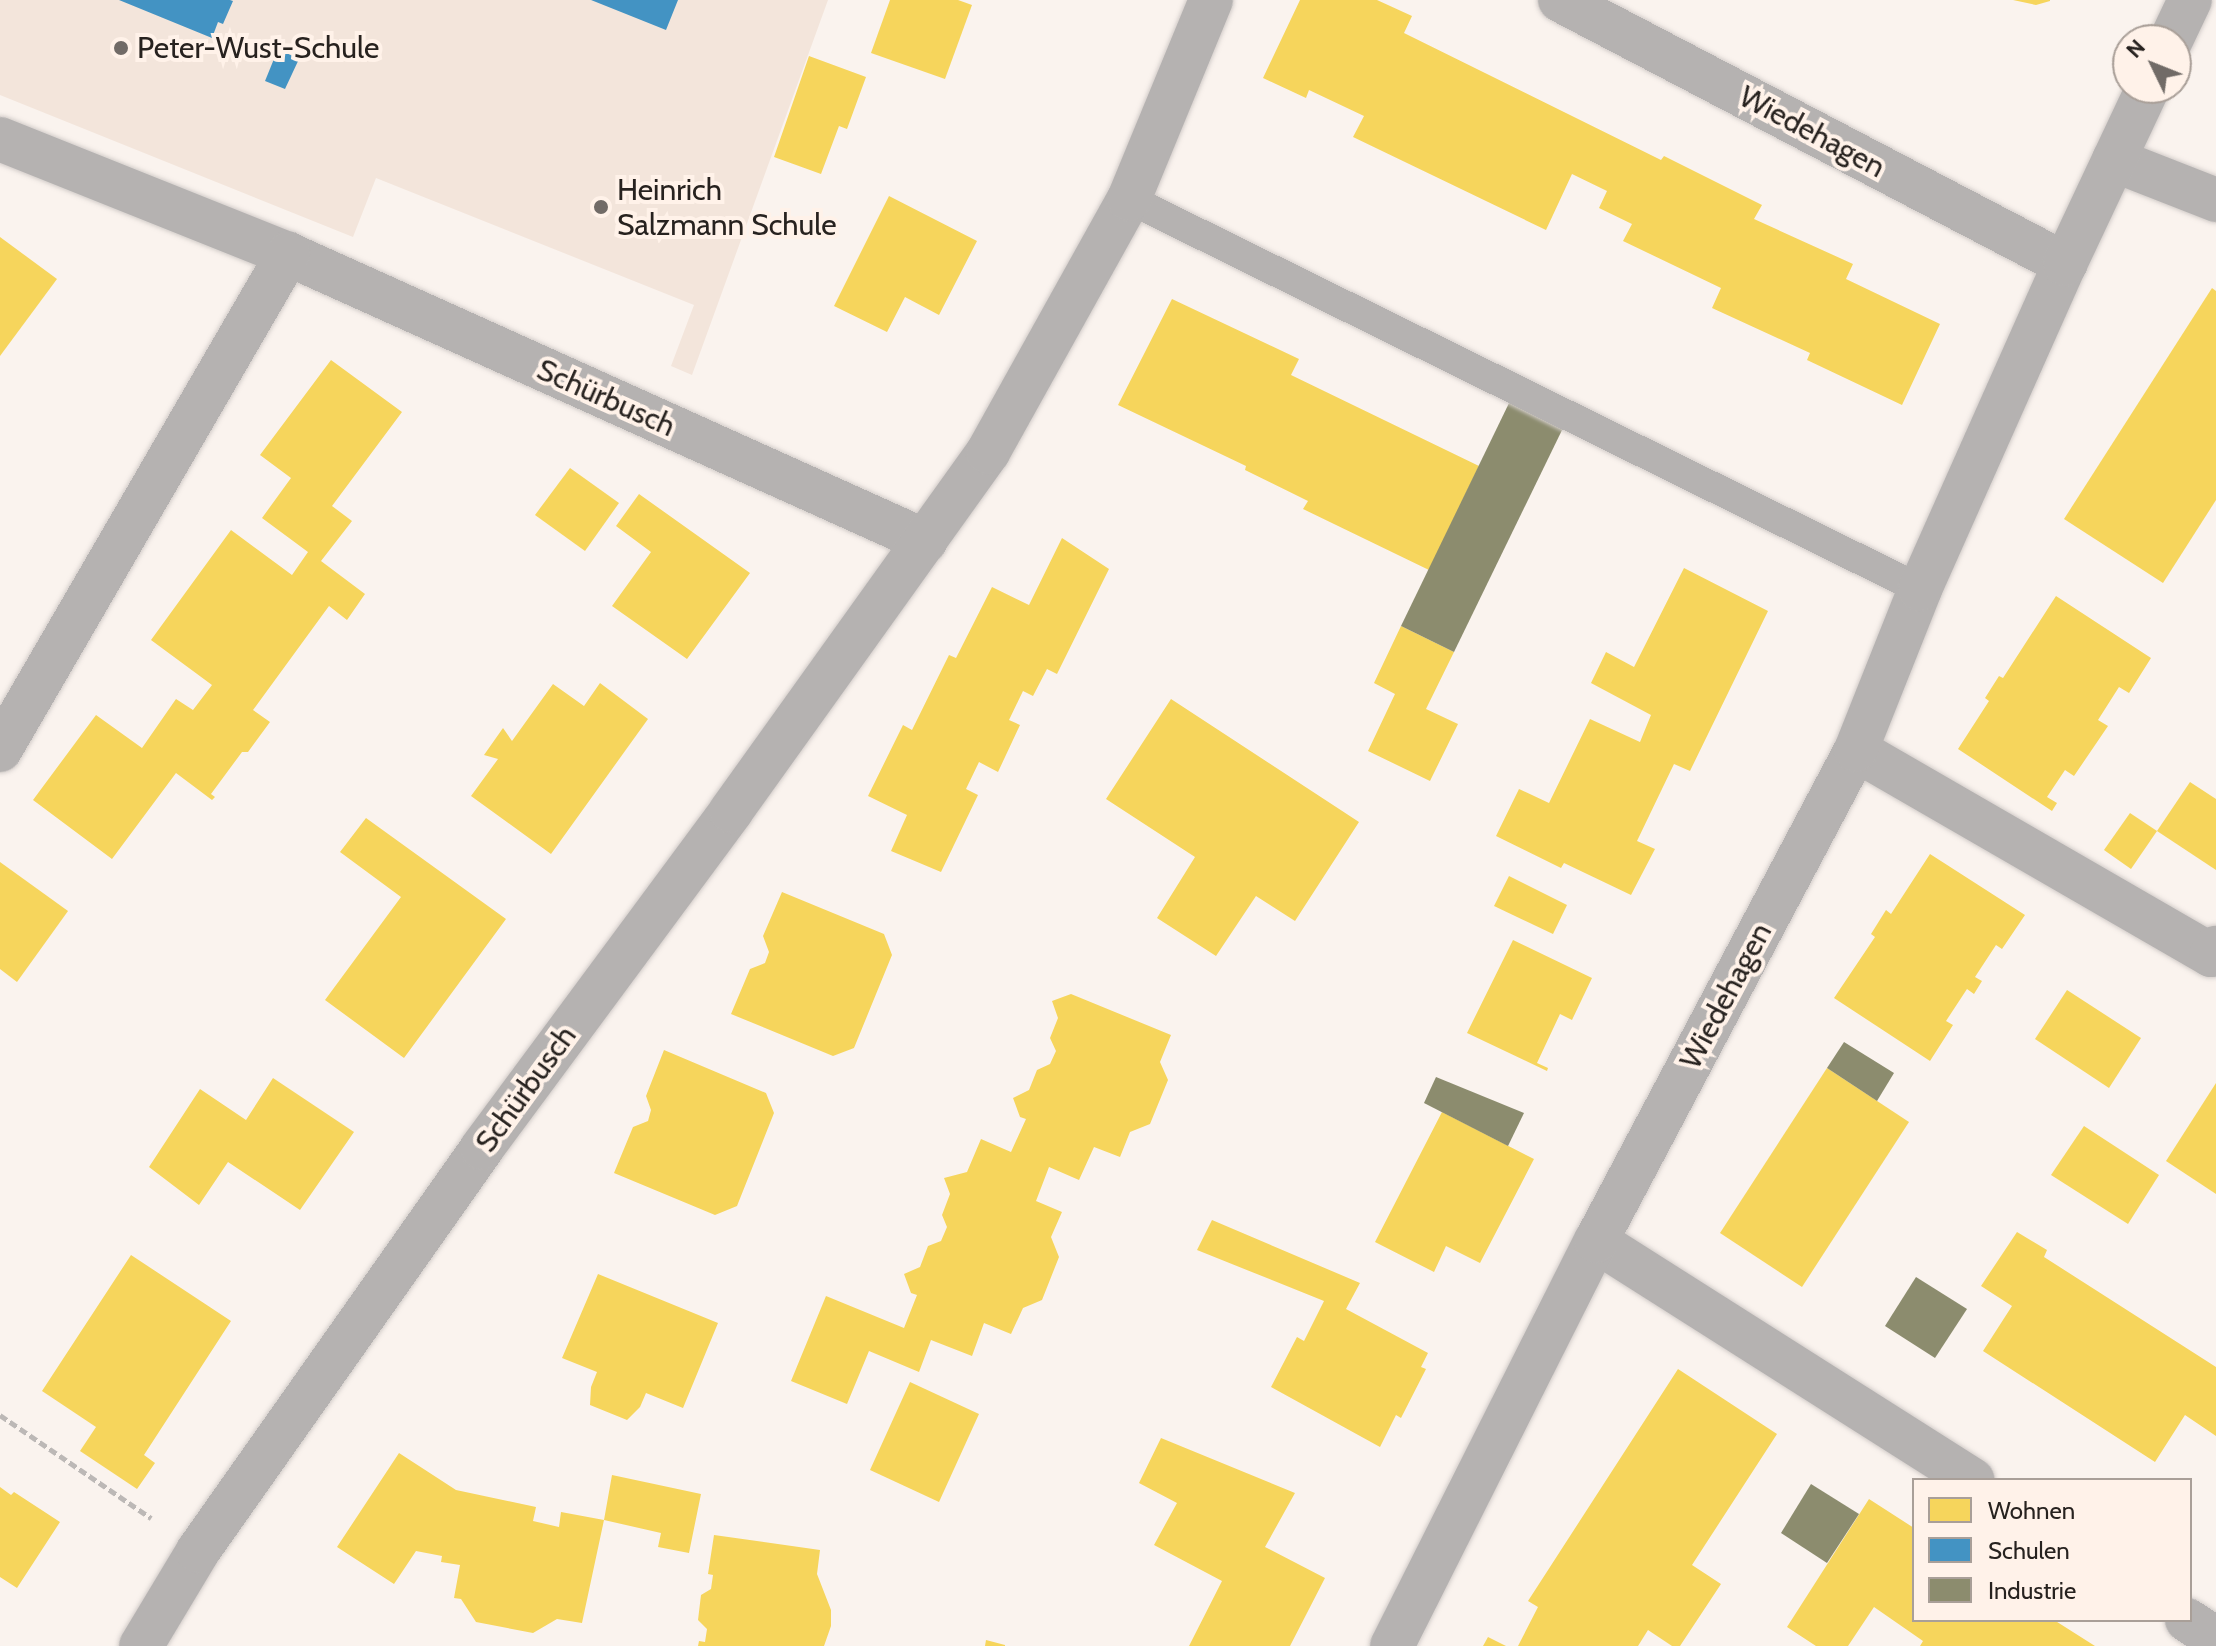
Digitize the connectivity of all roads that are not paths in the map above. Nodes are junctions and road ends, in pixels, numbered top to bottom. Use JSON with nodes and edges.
{"nodes":[{"id":1,"x":1211,"y":0,"type":"edge"},
{"id":2,"x":1560,"y":0,"type":"edge"},
{"id":3,"x":2190,"y":0,"type":"edge"},
{"id":4,"x":2179,"y":24,"type":"edge"},
{"id":5,"x":2140,"y":104,"type":"edge"},
{"id":6,"x":0,"y":139,"type":"edge"},
{"id":7,"x":2114,"y":160,"type":"junction"},
{"id":8,"x":1129,"y":199,"type":"junction"},
{"id":9,"x":2216,"y":200,"type":"edge"},
{"id":10,"x":288,"y":254,"type":"junction"},
{"id":11,"x":2065,"y":264,"type":"junction"},
{"id":12,"x":925,"y":541,"type":"junction"},
{"id":13,"x":1920,"y":589,"type":"junction"},
{"id":14,"x":0,"y":750,"type":"edge"},
{"id":15,"x":1856,"y":750,"type":"junction"},
{"id":16,"x":2216,"y":948,"type":"edge"},
{"id":17,"x":1596,"y":1241,"type":"junction"},
{"id":18,"x":1970,"y":1478,"type":"edge"},
{"id":19,"x":2190,"y":1622,"type":"edge"},
{"id":20,"x":2216,"y":1639,"type":"edge"},
{"id":21,"x":141,"y":1646,"type":"edge"},
{"id":22,"x":1392,"y":1646,"type":"edge"}],
"edges":[{"from":1,"to":8,"type":"street","name":"Schürbusch"},
{"from":2,"to":11,"type":"street","name":"Wiedehagen"},
{"from":3,"to":4,"type":"street"},
{"from":5,"to":7,"type":"street","name":"Wiedehagen"},
{"from":6,"to":10,"type":"street","name":"Schürbusch"},
{"from":7,"to":9,"type":"street"},
{"from":7,"to":11,"type":"street","name":"Wiedehagen"},
{"from":8,"to":12,"type":"street","name":"Schürbusch"},
{"from":8,"to":13,"type":"lane"},
{"from":10,"to":12,"type":"street","name":"Schürbusch"},
{"from":10,"to":14,"type":"street"},
{"from":11,"to":13,"type":"street","name":"Wiedehagen"},
{"from":12,"to":21,"type":"street","name":"Schürbusch"},
{"from":13,"to":15,"type":"street","name":"Wiedehagen"},
{"from":15,"to":16,"type":"street"},
{"from":15,"to":17,"type":"street","name":"Wiedehagen"},
{"from":17,"to":18,"type":"street"},
{"from":17,"to":22,"type":"street","name":"Wiedehagen"},
{"from":19,"to":20,"type":"street"}]}
